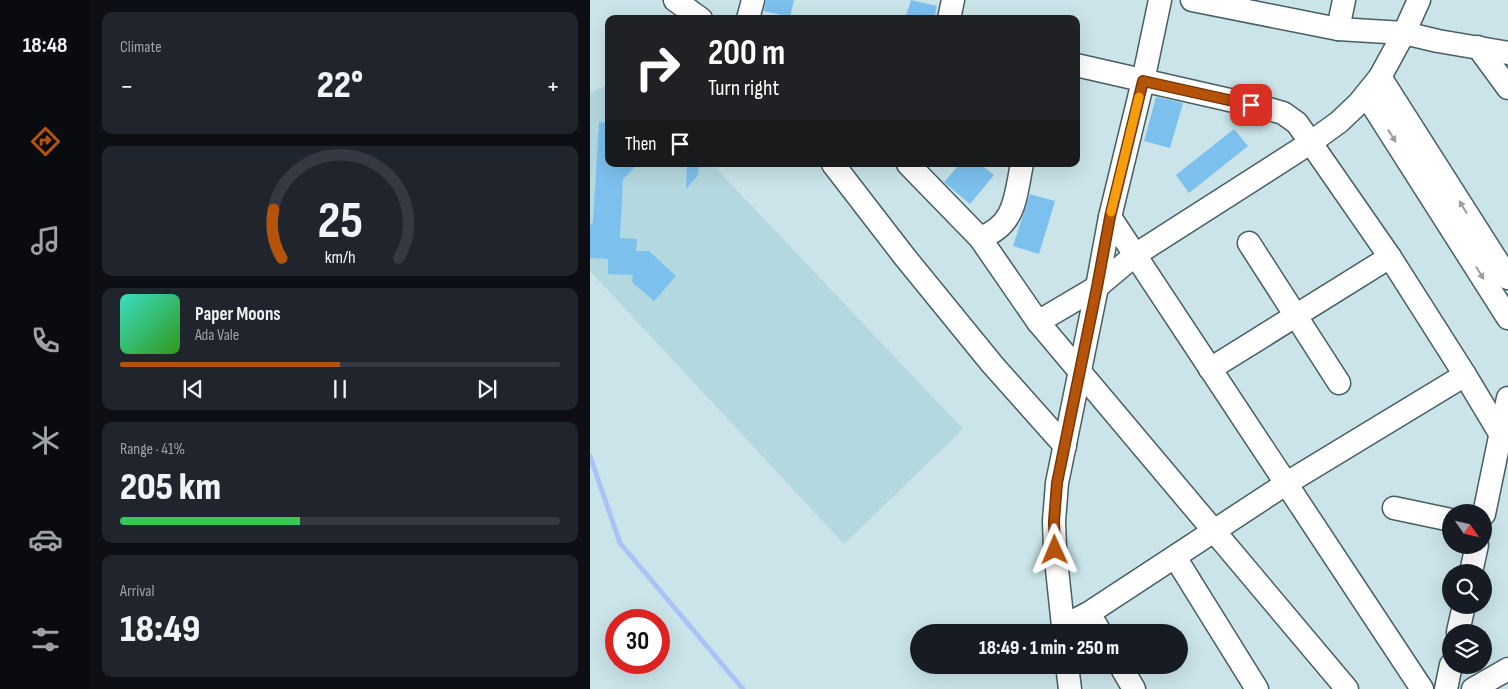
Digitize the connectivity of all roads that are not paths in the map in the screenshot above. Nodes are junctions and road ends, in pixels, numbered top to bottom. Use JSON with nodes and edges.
{"nodes":[{"id":1,"x":675,"y":0,"type":"edge"},
{"id":2,"x":753,"y":0,"type":"edge"},
{"id":3,"x":953,"y":0,"type":"edge"},
{"id":4,"x":1160,"y":0,"type":"edge"},
{"id":5,"x":1192,"y":0,"type":"edge"},
{"id":6,"x":1344,"y":0,"type":"edge"},
{"id":7,"x":1419,"y":0,"type":"edge"},
{"id":8,"x":696,"y":15,"type":"edge"},
{"id":9,"x":749,"y":15,"type":"edge"},
{"id":10,"x":950,"y":15,"type":"edge"},
{"id":11,"x":1338,"y":29,"type":"junction"},
{"id":12,"x":1404,"y":33,"type":"junction"},
{"id":13,"x":1507,"y":46,"type":"edge"},
{"id":14,"x":1478,"y":47,"type":"junction"},
{"id":15,"x":1080,"y":66,"type":"edge"},
{"id":16,"x":1380,"y":77,"type":"junction"},
{"id":17,"x":1143,"y":81,"type":"junction"},
{"id":18,"x":1508,"y":88,"type":"edge"},
{"id":19,"x":1366,"y":95,"type":"junction"},
{"id":20,"x":1310,"y":143,"type":"junction"},
{"id":21,"x":835,"y":167,"type":"edge"},
{"id":22,"x":914,"y":167,"type":"edge"},
{"id":23,"x":1021,"y":167,"type":"edge"},
{"id":24,"x":1110,"y":217,"type":"junction"},
{"id":25,"x":980,"y":238,"type":"junction"},
{"id":26,"x":1249,"y":243,"type":"dead end"},
{"id":27,"x":1135,"y":255,"type":"junction"},
{"id":28,"x":1390,"y":257,"type":"junction"},
{"id":29,"x":1508,"y":278,"type":"edge"},
{"id":30,"x":1097,"y":287,"type":"junction"},
{"id":31,"x":1296,"y":316,"type":"junction"},
{"id":32,"x":1508,"y":318,"type":"edge"},
{"id":33,"x":1038,"y":322,"type":"junction"},
{"id":34,"x":1210,"y":369,"type":"junction"},
{"id":35,"x":1080,"y":372,"type":"junction"},
{"id":36,"x":1465,"y":375,"type":"junction"},
{"id":37,"x":1338,"y":382,"type":"dead end"},
{"id":38,"x":1508,"y":398,"type":"edge"},
{"id":39,"x":1500,"y":435,"type":"junction"},
{"id":40,"x":1065,"y":446,"type":"junction"},
{"id":41,"x":1286,"y":483,"type":"junction"},
{"id":42,"x":1486,"y":504,"type":"edge"},
{"id":43,"x":1394,"y":508,"type":"dead end"},
{"id":44,"x":1442,"y":518,"type":"edge"},
{"id":45,"x":1214,"y":530,"type":"junction"},
{"id":46,"x":1175,"y":557,"type":"junction"},
{"id":47,"x":1089,"y":613,"type":"junction"},
{"id":48,"x":1062,"y":624,"type":"edge"},
{"id":49,"x":1071,"y":624,"type":"edge"},
{"id":50,"x":1095,"y":624,"type":"edge"},
{"id":51,"x":1508,"y":669,"type":"edge"},
{"id":52,"x":1068,"y":674,"type":"edge"},
{"id":53,"x":1125,"y":674,"type":"edge"},
{"id":54,"x":1449,"y":674,"type":"edge"},
{"id":55,"x":1070,"y":689,"type":"edge"},
{"id":56,"x":1134,"y":689,"type":"edge"},
{"id":57,"x":1257,"y":689,"type":"edge"},
{"id":58,"x":1347,"y":689,"type":"edge"},
{"id":59,"x":1422,"y":689,"type":"edge"},
{"id":60,"x":1446,"y":689,"type":"edge"},
{"id":61,"x":1473,"y":689,"type":"edge"}],
"edges":[{"from":1,"to":8,"type":"street"},
{"from":2,"to":9,"type":"street"},
{"from":3,"to":10,"type":"street"},
{"from":4,"to":17,"type":"street"},
{"from":5,"to":11,"type":"street"},
{"from":6,"to":11,"type":"street"},
{"from":7,"to":12,"type":"street"},
{"from":11,"to":12,"type":"street"},
{"from":12,"to":14,"type":"street"},
{"from":12,"to":16,"type":"street"},
{"from":13,"to":14,"type":"street"},
{"from":14,"to":18,"type":"street"},
{"from":15,"to":17,"type":"street"},
{"from":16,"to":19,"type":"street"},
{"from":29,"to":16,"type":"street","one_way":true},
{"from":17,"to":20,"type":"street"},
{"from":17,"to":24,"type":"street"},
{"from":19,"to":20,"type":"street"},
{"from":19,"to":32,"type":"street","one_way":true},
{"from":20,"to":27,"type":"street"},
{"from":20,"to":28,"type":"street"},
{"from":21,"to":40,"type":"street"},
{"from":22,"to":25,"type":"street"},
{"from":23,"to":25,"type":"street"},
{"from":24,"to":27,"type":"street"},
{"from":24,"to":30,"type":"street"},
{"from":25,"to":33,"type":"street"},
{"from":26,"to":31,"type":"street"},
{"from":27,"to":30,"type":"street"},
{"from":27,"to":34,"type":"street"},
{"from":28,"to":31,"type":"street"},
{"from":28,"to":36,"type":"street"},
{"from":30,"to":33,"type":"street"},
{"from":30,"to":35,"type":"street"},
{"from":31,"to":34,"type":"street"},
{"from":31,"to":37,"type":"street"},
{"from":33,"to":35,"type":"street"},
{"from":34,"to":41,"type":"street"},
{"from":35,"to":40,"type":"street"},
{"from":35,"to":45,"type":"street"},
{"from":36,"to":39,"type":"street"},
{"from":36,"to":41,"type":"street"},
{"from":38,"to":39,"type":"street"},
{"from":39,"to":42,"type":"street"},
{"from":40,"to":48,"type":"street"},
{"from":41,"to":45,"type":"street"},
{"from":41,"to":59,"type":"street"},
{"from":43,"to":44,"type":"street"},
{"from":45,"to":46,"type":"street"},
{"from":45,"to":58,"type":"street"},
{"from":46,"to":47,"type":"street"},
{"from":46,"to":57,"type":"street"},
{"from":47,"to":49,"type":"street"},
{"from":47,"to":50,"type":"street"},
{"from":51,"to":61,"type":"street"},
{"from":52,"to":55,"type":"street"},
{"from":53,"to":56,"type":"street"},
{"from":54,"to":60,"type":"street"}]}
